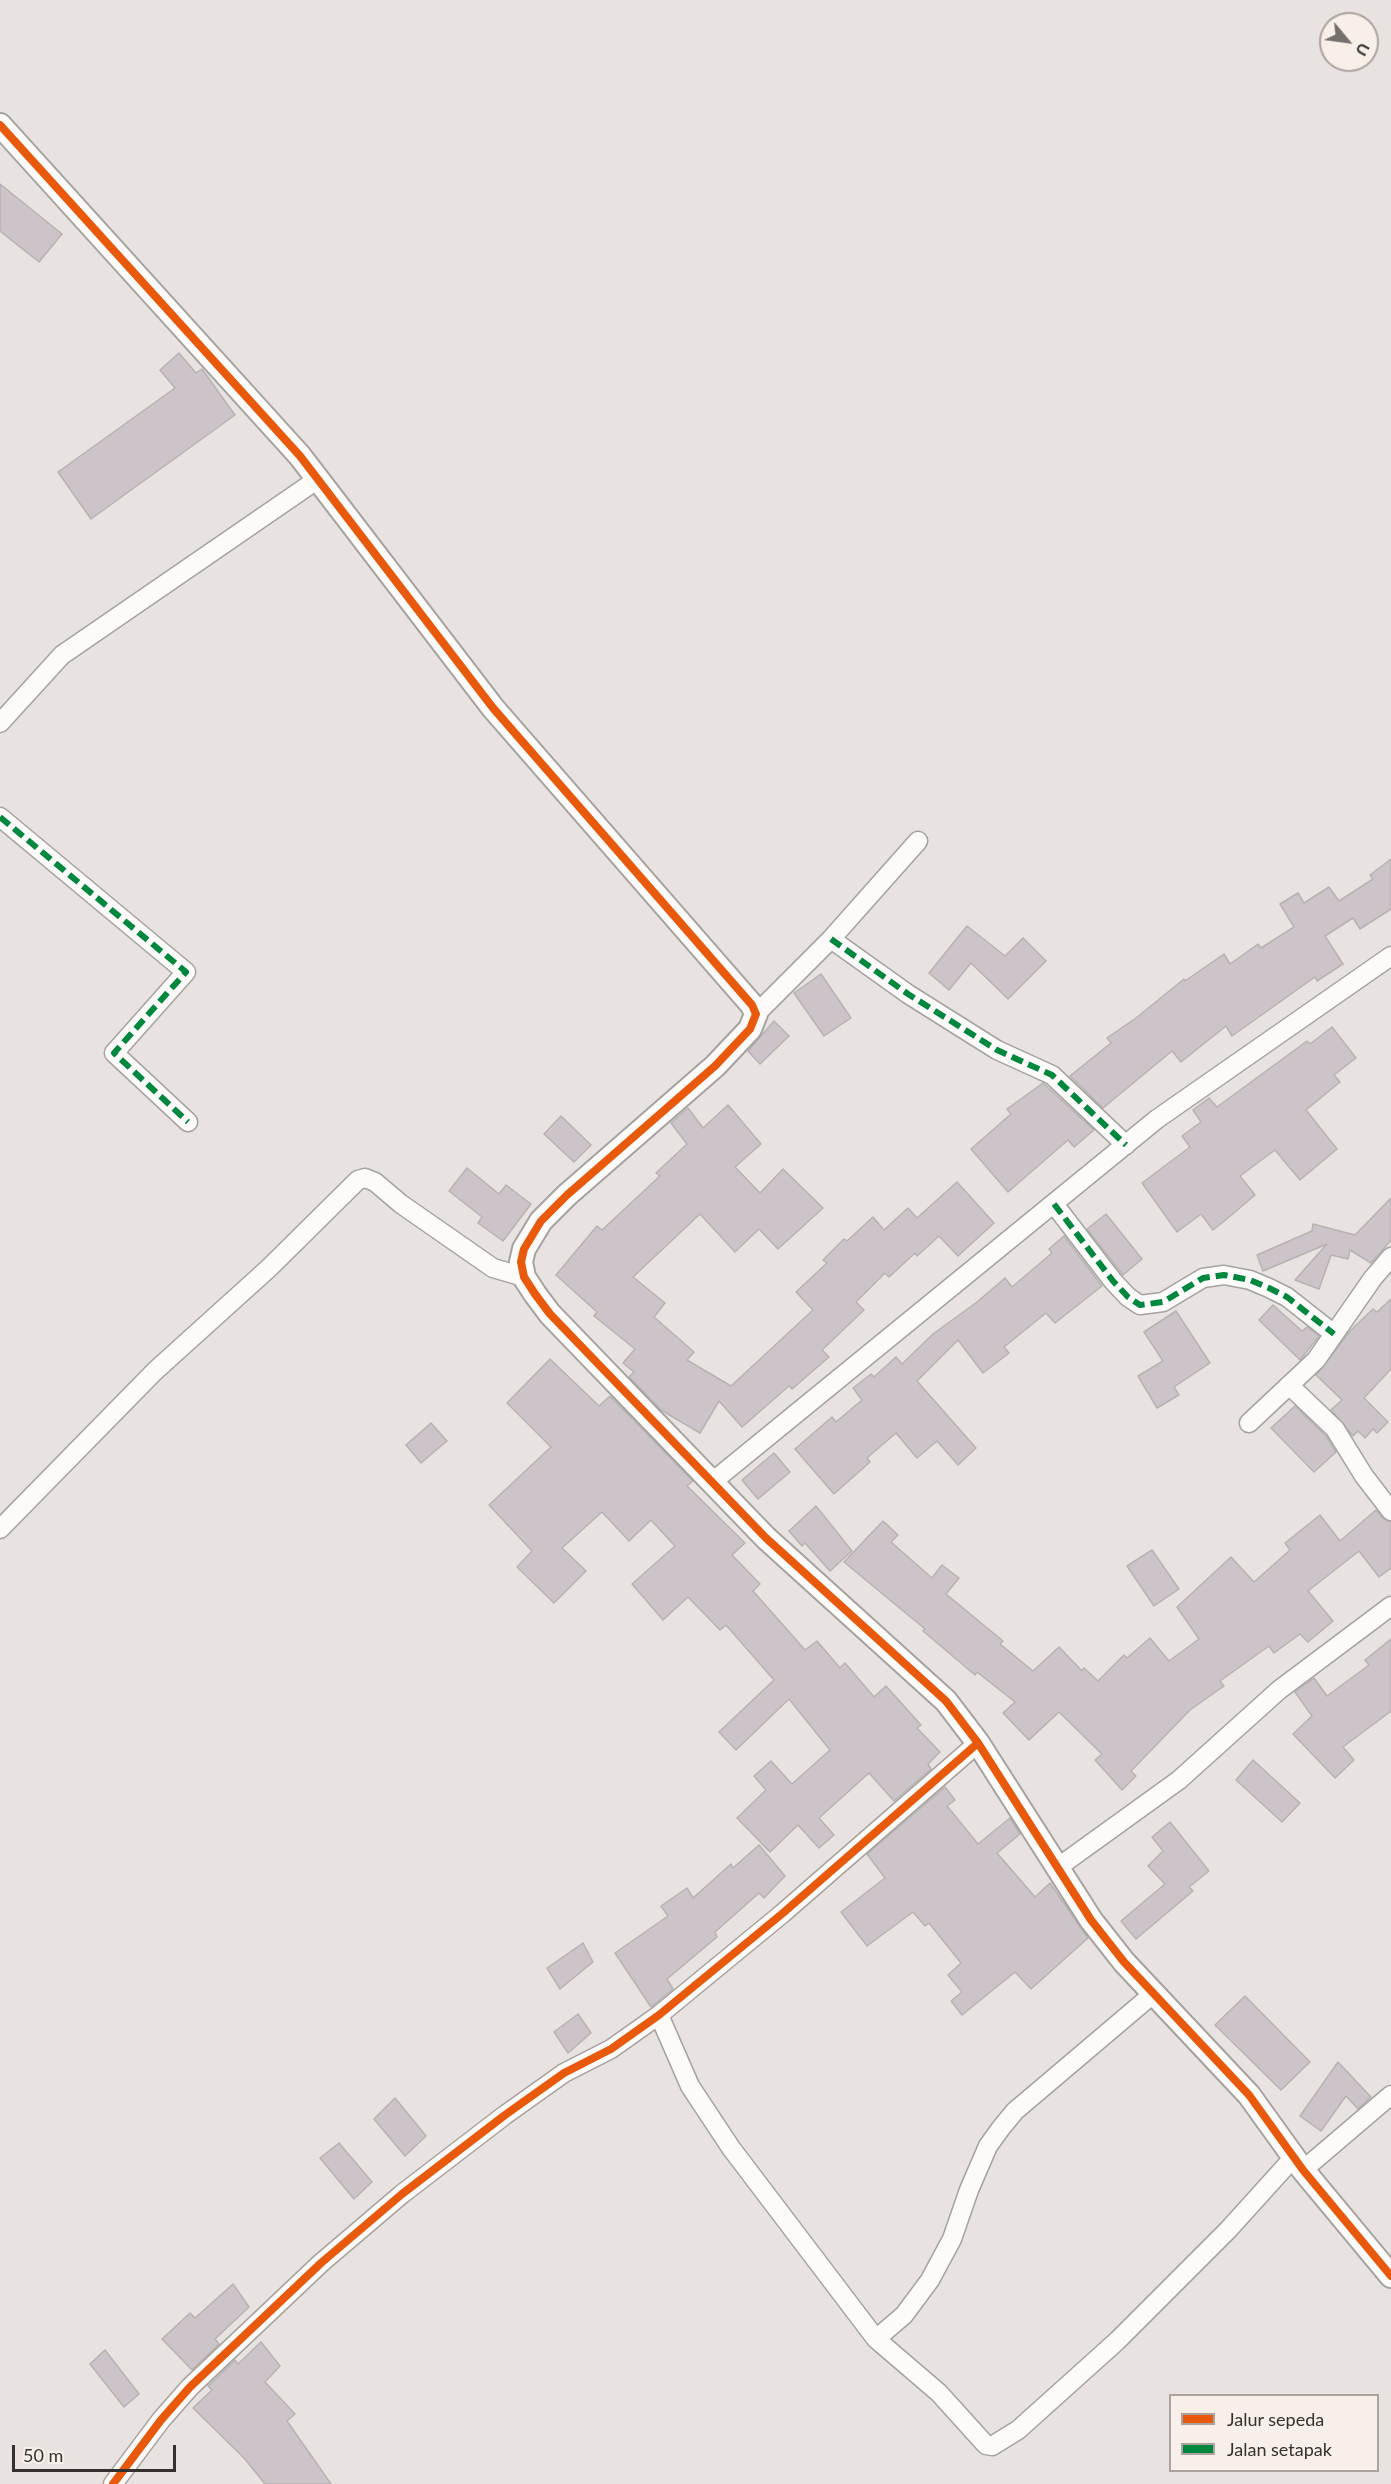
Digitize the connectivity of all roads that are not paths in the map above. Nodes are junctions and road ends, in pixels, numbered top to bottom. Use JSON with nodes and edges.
{"nodes":[{"id":1,"x":0,"y":125,"type":"edge"},
{"id":2,"x":318,"y":479,"type":"junction"},
{"id":3,"x":0,"y":723,"type":"edge"},
{"id":4,"x":0,"y":817,"type":"edge"},
{"id":5,"x":918,"y":842,"type":"dead end"},
{"id":6,"x":831,"y":939,"type":"junction"},
{"id":7,"x":1391,"y":956,"type":"edge"},
{"id":8,"x":756,"y":1014,"type":"junction"},
{"id":9,"x":188,"y":1122,"type":"dead end"},
{"id":10,"x":1126,"y":1145,"type":"junction"},
{"id":11,"x":1054,"y":1203,"type":"junction"},
{"id":12,"x":1391,"y":1257,"type":"edge"},
{"id":13,"x":524,"y":1277,"type":"junction"},
{"id":14,"x":1334,"y":1334,"type":"junction"},
{"id":15,"x":1289,"y":1385,"type":"junction"},
{"id":16,"x":1249,"y":1423,"type":"dead end"},
{"id":17,"x":711,"y":1483,"type":"junction"},
{"id":18,"x":1391,"y":1511,"type":"edge"},
{"id":19,"x":0,"y":1529,"type":"edge"},
{"id":20,"x":1391,"y":1606,"type":"edge"},
{"id":21,"x":978,"y":1743,"type":"junction"},
{"id":22,"x":1057,"y":1868,"type":"junction"},
{"id":23,"x":1153,"y":1994,"type":"junction"},
{"id":24,"x":659,"y":2015,"type":"junction"},
{"id":25,"x":1391,"y":2095,"type":"edge"},
{"id":26,"x":1298,"y":2163,"type":"junction"},
{"id":27,"x":1391,"y":2276,"type":"edge"},
{"id":28,"x":876,"y":2339,"type":"junction"},
{"id":29,"x":113,"y":2484,"type":"edge"}],
"edges":[{"from":1,"to":2,"type":"street"},
{"from":2,"to":3,"type":"street"},
{"from":2,"to":8,"type":"street"},
{"from":4,"to":9,"type":"street"},
{"from":5,"to":6,"type":"street"},
{"from":6,"to":8,"type":"street"},
{"from":6,"to":10,"type":"street"},
{"from":7,"to":10,"type":"street"},
{"from":8,"to":13,"type":"street"},
{"from":10,"to":11,"type":"street"},
{"from":11,"to":14,"type":"street"},
{"from":11,"to":17,"type":"street"},
{"from":12,"to":14,"type":"street"},
{"from":13,"to":17,"type":"street"},
{"from":13,"to":19,"type":"street"},
{"from":14,"to":15,"type":"street"},
{"from":15,"to":16,"type":"street"},
{"from":15,"to":18,"type":"street"},
{"from":17,"to":21,"type":"street"},
{"from":20,"to":22,"type":"street"},
{"from":21,"to":22,"type":"street"},
{"from":21,"to":24,"type":"street"},
{"from":22,"to":23,"type":"street"},
{"from":23,"to":26,"type":"street"},
{"from":23,"to":28,"type":"street"},
{"from":24,"to":28,"type":"street"},
{"from":24,"to":29,"type":"street"},
{"from":25,"to":26,"type":"street"},
{"from":26,"to":27,"type":"street"},
{"from":26,"to":28,"type":"street"}]}
